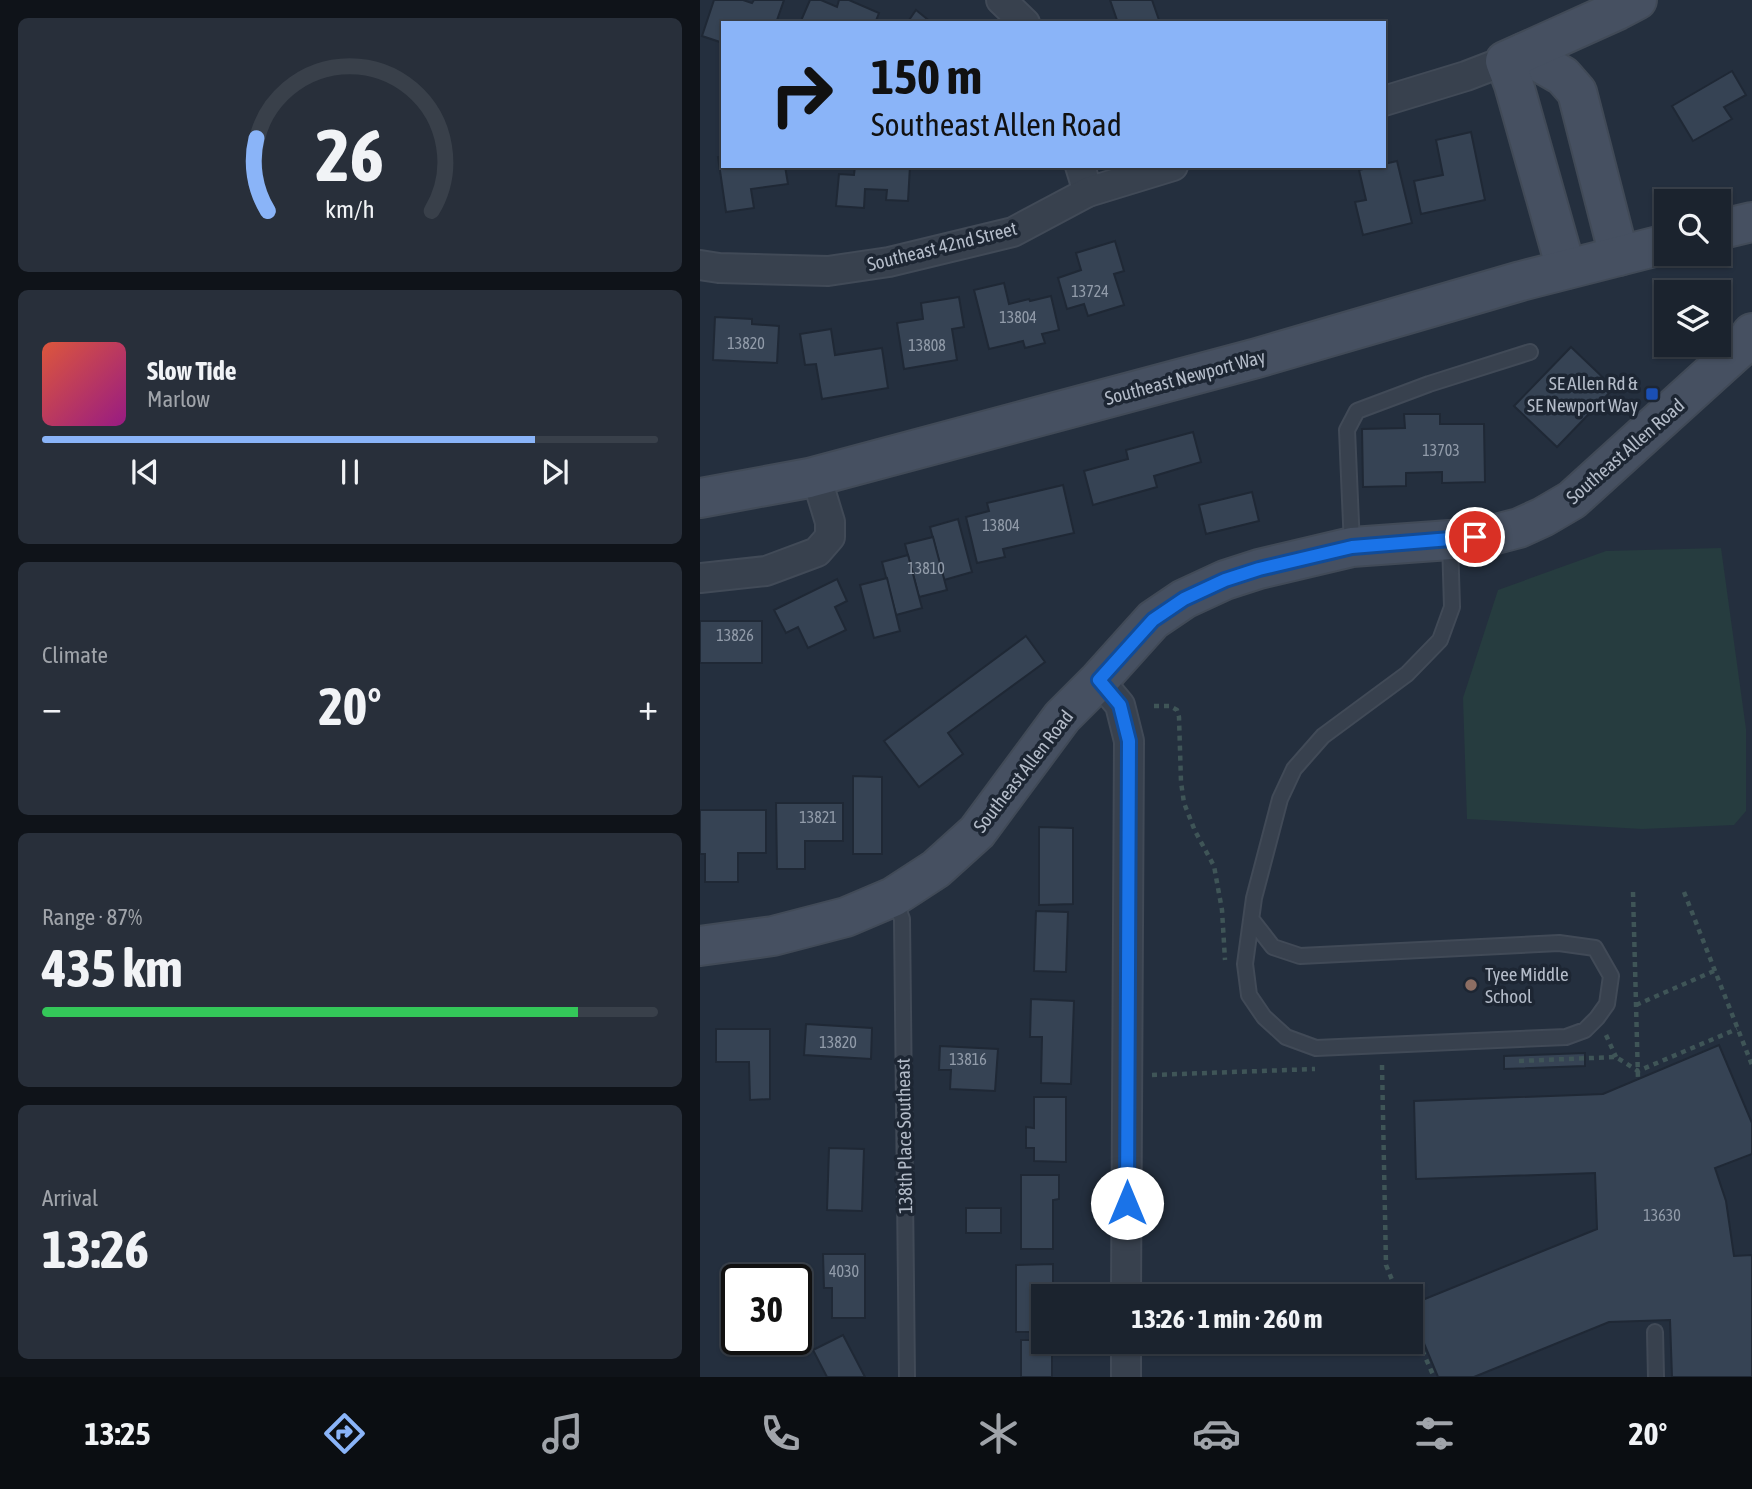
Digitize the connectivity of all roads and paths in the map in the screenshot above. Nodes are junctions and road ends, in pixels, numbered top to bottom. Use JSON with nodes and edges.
{"nodes":[{"id":1,"x":1000,"y":0,"type":"edge"},
{"id":2,"x":1637,"y":0,"type":"edge"},
{"id":3,"x":1023,"y":21,"type":"edge"},
{"id":4,"x":1590,"y":23,"type":"junction"},
{"id":5,"x":1514,"y":57,"type":"junction"},
{"id":6,"x":1577,"y":92,"type":"junction"},
{"id":7,"x":1386,"y":100,"type":"edge"},
{"id":8,"x":1159,"y":168,"type":"edge"},
{"id":9,"x":1084,"y":179,"type":"edge"},
{"id":10,"x":1654,"y":247,"type":"edge"},
{"id":11,"x":1619,"y":256,"type":"junction"},
{"id":12,"x":700,"y":265,"type":"edge"},
{"id":13,"x":1566,"y":269,"type":"junction"},
{"id":14,"x":1749,"y":344,"type":"edge"},
{"id":15,"x":1530,"y":352,"type":"dead end"},
{"id":16,"x":816,"y":477,"type":"junction"},
{"id":17,"x":700,"y":498,"type":"edge"},
{"id":18,"x":1450,"y":540,"type":"junction"},
{"id":19,"x":1352,"y":547,"type":"junction"},
{"id":20,"x":700,"y":578,"type":"edge"},
{"id":21,"x":1099,"y":680,"type":"junction"},
{"id":22,"x":1154,"y":706,"type":"dead end"},
{"id":23,"x":1633,"y":892,"type":"dead end"},
{"id":24,"x":1684,"y":892,"type":"dead end"},
{"id":25,"x":893,"y":897,"type":"junction"},
{"id":26,"x":1252,"y":920,"type":"junction"},
{"id":27,"x":700,"y":947,"type":"edge"},
{"id":28,"x":1225,"y":969,"type":"dead end"},
{"id":29,"x":1714,"y":971,"type":"junction"},
{"id":30,"x":1636,"y":1005,"type":"junction"},
{"id":31,"x":1605,"y":1034,"type":"dead end"},
{"id":32,"x":1616,"y":1057,"type":"dead end"},
{"id":33,"x":1382,"y":1065,"type":"dead end"},
{"id":34,"x":1752,"y":1065,"type":"edge"},
{"id":35,"x":1318,"y":1068,"type":"dead end"},
{"id":36,"x":1168,"y":1075,"type":"dead end"},
{"id":37,"x":1638,"y":1079,"type":"dead end"},
{"id":38,"x":1126,"y":1284,"type":"edge"},
{"id":39,"x":1394,"y":1284,"type":"edge"},
{"id":40,"x":1655,"y":1332,"type":"dead end"},
{"id":41,"x":1423,"y":1352,"type":"edge"},
{"id":42,"x":1126,"y":1354,"type":"edge"},
{"id":43,"x":907,"y":1377,"type":"edge"},
{"id":44,"x":1126,"y":1377,"type":"edge"},
{"id":45,"x":1434,"y":1377,"type":"edge"},
{"id":46,"x":1656,"y":1377,"type":"edge"}],
"edges":[{"from":1,"to":3,"type":"street"},
{"from":2,"to":4,"type":"street"},
{"from":4,"to":5,"type":"street"},
{"from":4,"to":6,"type":"street"},
{"from":5,"to":6,"type":"street"},
{"from":5,"to":7,"type":"street"},
{"from":5,"to":13,"type":"street"},
{"from":6,"to":11,"type":"street"},
{"from":8,"to":9,"type":"street","name":"Southeast 42nd Street"},
{"from":9,"to":12,"type":"street","name":"Southeast 42nd Street"},
{"from":10,"to":11,"type":"street","name":"Southeast Newport Way"},
{"from":11,"to":13,"type":"street","name":"Southeast Newport Way"},
{"from":13,"to":16,"type":"street","name":"Southeast Newport Way"},
{"from":14,"to":18,"type":"street","name":"Southeast Allen Road"},
{"from":15,"to":19,"type":"lane"},
{"from":16,"to":17,"type":"street","name":"Southeast Newport Way"},
{"from":16,"to":20,"type":"street"},
{"from":18,"to":19,"type":"street","name":"Southeast Allen Road"},
{"from":18,"to":26,"type":"lane"},
{"from":19,"to":21,"type":"street","name":"Southeast Allen Road"},
{"from":21,"to":25,"type":"street","name":"Southeast Allen Road"},
{"from":21,"to":38,"type":"street"},
{"from":22,"to":28,"type":"path"},
{"from":23,"to":30,"type":"path"},
{"from":24,"to":29,"type":"path"},
{"from":25,"to":27,"type":"street","name":"Southeast Allen Road"},
{"from":25,"to":43,"type":"lane","name":"138th Place Southeast"},
{"from":26,"to":26,"type":"lane"},
{"from":29,"to":30,"type":"path"},
{"from":29,"to":34,"type":"path"},
{"from":30,"to":37,"type":"path"},
{"from":31,"to":32,"type":"path"},
{"from":33,"to":39,"type":"path"},
{"from":35,"to":36,"type":"path"},
{"from":40,"to":46,"type":"lane"},
{"from":41,"to":45,"type":"path"},
{"from":42,"to":44,"type":"street"}]}
